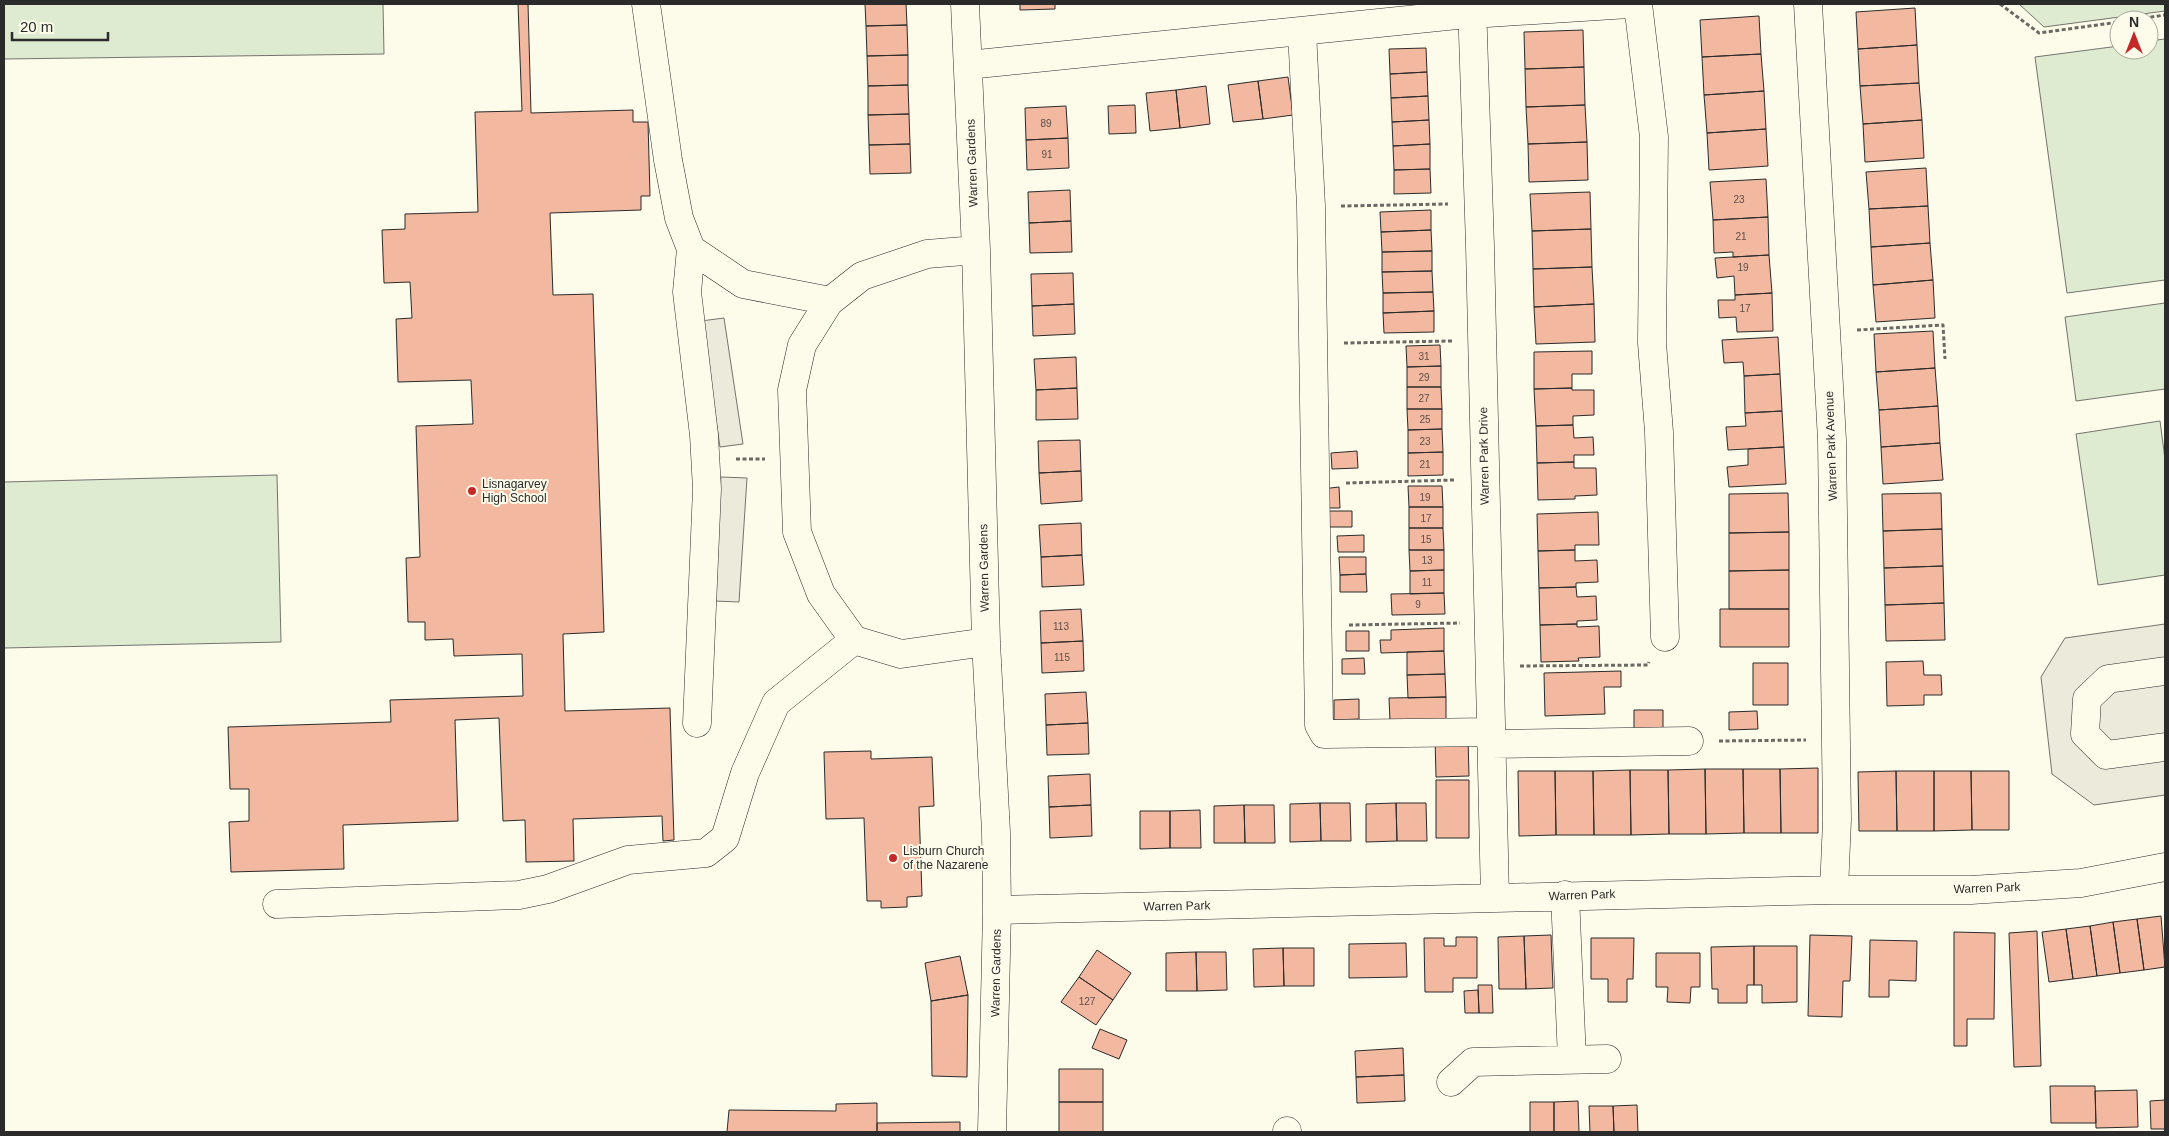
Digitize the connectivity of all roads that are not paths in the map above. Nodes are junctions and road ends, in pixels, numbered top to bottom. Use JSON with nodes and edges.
{"nodes":[{"id":1,"x":646,"y":4,"type":"edge"},
{"id":2,"x":965,"y":4,"type":"edge"},
{"id":3,"x":1629,"y":4,"type":"edge"},
{"id":4,"x":1638,"y":4,"type":"edge"},
{"id":5,"x":1808,"y":4,"type":"edge"},
{"id":6,"x":1472,"y":9,"type":"edge"},
{"id":7,"x":1302,"y":32,"type":"junction"},
{"id":8,"x":968,"y":66,"type":"junction"},
{"id":9,"x":691,"y":249,"type":"junction"},
{"id":10,"x":976,"y":250,"type":"junction"},
{"id":11,"x":830,"y":301,"type":"junction"},
{"id":12,"x":1665,"y":637,"type":"road end"},
{"id":13,"x":854,"y":640,"type":"junction"},
{"id":14,"x":986,"y":642,"type":"junction"},
{"id":15,"x":2165,"y":671,"type":"edge"},
{"id":16,"x":697,"y":723,"type":"dead end"},
{"id":17,"x":1491,"y":738,"type":"junction"},
{"id":18,"x":1689,"y":741,"type":"road end"},
{"id":19,"x":2165,"y":747,"type":"edge"},
{"id":20,"x":2165,"y":868,"type":"edge"},
{"id":21,"x":1834,"y":890,"type":"junction"},
{"id":22,"x":1565,"y":896,"type":"junction"},
{"id":23,"x":1495,"y":898,"type":"junction"},
{"id":24,"x":277,"y":904,"type":"dead end"},
{"id":25,"x":997,"y":910,"type":"junction"},
{"id":26,"x":1572,"y":1059,"type":"junction"},
{"id":27,"x":1607,"y":1059,"type":"dead end"},
{"id":28,"x":1451,"y":1082,"type":"dead end"},
{"id":29,"x":992,"y":1132,"type":"edge"}],
"edges":[{"from":1,"to":9,"type":"street"},
{"from":2,"to":8,"type":"street","name":"Warren Gardens"},
{"from":3,"to":6,"type":"street"},
{"from":4,"to":12,"type":"street"},
{"from":5,"to":21,"type":"street","name":"Warren Park Avenue"},
{"from":6,"to":7,"type":"street"},
{"from":6,"to":17,"type":"street","name":"Warren Park Drive"},
{"from":7,"to":8,"type":"street"},
{"from":7,"to":17,"type":"street"},
{"from":8,"to":10,"type":"street","name":"Warren Gardens"},
{"from":9,"to":11,"type":"street"},
{"from":9,"to":16,"type":"street"},
{"from":10,"to":11,"type":"street"},
{"from":10,"to":14,"type":"street","name":"Warren Gardens"},
{"from":11,"to":13,"type":"street"},
{"from":13,"to":14,"type":"street"},
{"from":13,"to":24,"type":"street"},
{"from":14,"to":25,"type":"street","name":"Warren Gardens"},
{"from":15,"to":19,"type":"street"},
{"from":17,"to":18,"type":"street"},
{"from":17,"to":23,"type":"street","name":"Warren Park Drive"},
{"from":20,"to":21,"type":"street","name":"Warren Park"},
{"from":21,"to":22,"type":"street","name":"Warren Park"},
{"from":22,"to":23,"type":"street","name":"Warren Park"},
{"from":22,"to":26,"type":"street"},
{"from":23,"to":25,"type":"street","name":"Warren Park"},
{"from":25,"to":29,"type":"street","name":"Warren Gardens"},
{"from":26,"to":27,"type":"street"},
{"from":26,"to":28,"type":"street"}]}
